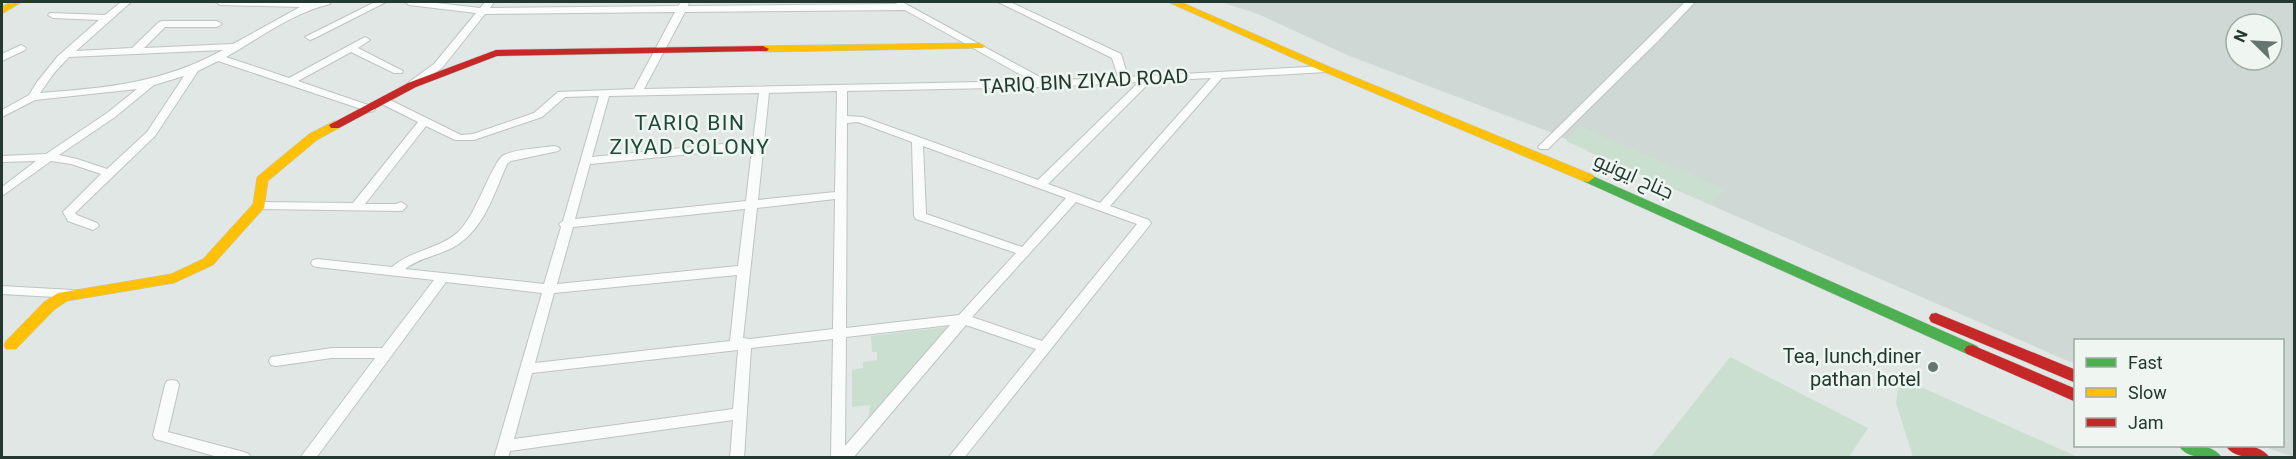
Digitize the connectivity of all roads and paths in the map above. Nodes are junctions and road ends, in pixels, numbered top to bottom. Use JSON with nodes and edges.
{"nodes":[{"id":1,"x":17,"y":2,"type":"edge"},
{"id":2,"x":126,"y":2,"type":"edge"},
{"id":3,"x":220,"y":2,"type":"edge"},
{"id":4,"x":327,"y":2,"type":"edge"},
{"id":5,"x":381,"y":2,"type":"edge"},
{"id":6,"x":409,"y":2,"type":"edge"},
{"id":7,"x":490,"y":2,"type":"edge"},
{"id":8,"x":1003,"y":2,"type":"edge"},
{"id":9,"x":1173,"y":2,"type":"edge"},
{"id":10,"x":1196,"y":2,"type":"edge"},
{"id":11,"x":1690,"y":2,"type":"edge"},
{"id":12,"x":901,"y":3,"type":"edge"},
{"id":13,"x":313,"y":5,"type":"junction"},
{"id":14,"x":683,"y":6,"type":"edge"},
{"id":15,"x":2,"y":11,"type":"edge"},
{"id":16,"x":480,"y":11,"type":"junction"},
{"id":17,"x":54,"y":15,"type":"dead end"},
{"id":18,"x":108,"y":18,"type":"junction"},
{"id":19,"x":217,"y":24,"type":"dead end"},
{"id":20,"x":309,"y":37,"type":"dead end"},
{"id":21,"x":364,"y":40,"type":"dead end"},
{"id":22,"x":979,"y":46,"type":"junction"},
{"id":23,"x":235,"y":47,"type":"junction"},
{"id":24,"x":21,"y":48,"type":"dead end"},
{"id":25,"x":350,"y":48,"type":"junction"},
{"id":26,"x":660,"y":50,"type":"junction"},
{"id":27,"x":135,"y":51,"type":"junction"},
{"id":28,"x":68,"y":54,"type":"junction"},
{"id":29,"x":216,"y":57,"type":"junction"},
{"id":30,"x":2,"y":58,"type":"edge"},
{"id":31,"x":194,"y":69,"type":"junction"},
{"id":32,"x":1326,"y":69,"type":"junction"},
{"id":33,"x":398,"y":71,"type":"dead end"},
{"id":34,"x":1220,"y":74,"type":"junction"},
{"id":35,"x":1149,"y":78,"type":"junction"},
{"id":36,"x":1124,"y":79,"type":"junction"},
{"id":37,"x":291,"y":81,"type":"junction"},
{"id":38,"x":151,"y":82,"type":"junction"},
{"id":39,"x":1047,"y":84,"type":"junction"},
{"id":40,"x":412,"y":85,"type":"junction"},
{"id":41,"x":842,"y":90,"type":"junction"},
{"id":42,"x":764,"y":91,"type":"junction"},
{"id":43,"x":605,"y":93,"type":"junction"},
{"id":44,"x":637,"y":93,"type":"junction"},
{"id":45,"x":33,"y":98,"type":"junction"},
{"id":46,"x":384,"y":101,"type":"junction"},
{"id":47,"x":370,"y":109,"type":"junction"},
{"id":48,"x":2,"y":114,"type":"edge"},
{"id":49,"x":841,"y":120,"type":"junction"},
{"id":50,"x":424,"y":121,"type":"junction"},
{"id":51,"x":917,"y":140,"type":"junction"},
{"id":52,"x":758,"y":144,"type":"junction"},
{"id":53,"x":1544,"y":147,"type":"junction"},
{"id":54,"x":554,"y":149,"type":"dead end"},
{"id":55,"x":49,"y":157,"type":"junction"},
{"id":56,"x":2,"y":159,"type":"edge"},
{"id":57,"x":585,"y":161,"type":"junction"},
{"id":58,"x":109,"y":173,"type":"junction"},
{"id":59,"x":1040,"y":185,"type":"junction"},
{"id":60,"x":2,"y":192,"type":"edge"},
{"id":61,"x":840,"y":195,"type":"junction"},
{"id":62,"x":1074,"y":197,"type":"junction"},
{"id":63,"x":259,"y":205,"type":"junction"},
{"id":64,"x":750,"y":205,"type":"junction"},
{"id":65,"x":401,"y":206,"type":"dead end"},
{"id":66,"x":356,"y":207,"type":"junction"},
{"id":67,"x":1102,"y":208,"type":"junction"},
{"id":68,"x":565,"y":224,"type":"junction"},
{"id":69,"x":93,"y":226,"type":"dead end"},
{"id":70,"x":1025,"y":252,"type":"junction"},
{"id":71,"x":317,"y":263,"type":"dead end"},
{"id":72,"x":744,"y":270,"type":"junction"},
{"id":73,"x":395,"y":271,"type":"junction"},
{"id":74,"x":444,"y":276,"type":"junction"},
{"id":75,"x":549,"y":289,"type":"junction"},
{"id":76,"x":2,"y":290,"type":"edge"},
{"id":77,"x":72,"y":294,"type":"junction"},
{"id":78,"x":1904,"y":304,"type":"dead end"},
{"id":79,"x":1925,"y":313,"type":"dead end"},
{"id":80,"x":963,"y":319,"type":"junction"},
{"id":81,"x":837,"y":332,"type":"junction"},
{"id":82,"x":741,"y":343,"type":"junction"},
{"id":83,"x":11,"y":345,"type":"dead end"},
{"id":84,"x":1043,"y":346,"type":"junction"},
{"id":85,"x":386,"y":353,"type":"junction"},
{"id":86,"x":276,"y":361,"type":"dead end"},
{"id":87,"x":527,"y":369,"type":"junction"},
{"id":88,"x":2074,"y":377,"type":"edge"},
{"id":89,"x":172,"y":385,"type":"dead end"},
{"id":90,"x":2074,"y":395,"type":"edge"},
{"id":91,"x":740,"y":414,"type":"junction"},
{"id":92,"x":2189,"y":447,"type":"edge"},
{"id":93,"x":2236,"y":447,"type":"edge"},
{"id":94,"x":499,"y":454,"type":"edge"},
{"id":95,"x":244,"y":458,"type":"edge"},
{"id":96,"x":307,"y":458,"type":"edge"},
{"id":97,"x":737,"y":458,"type":"edge"},
{"id":98,"x":838,"y":458,"type":"edge"},
{"id":99,"x":844,"y":458,"type":"edge"},
{"id":100,"x":956,"y":458,"type":"edge"},
{"id":101,"x":2214,"y":458,"type":"edge"},
{"id":102,"x":2262,"y":458,"type":"edge"}],
"edges":[{"from":1,"to":15,"type":"main road"},
{"from":2,"to":18,"type":"street"},
{"from":3,"to":13,"type":"street"},
{"from":4,"to":13,"type":"street"},
{"from":5,"to":20,"type":"street"},
{"from":6,"to":16,"type":"street"},
{"from":7,"to":16,"type":"street"},
{"from":8,"to":36,"type":"street"},
{"from":9,"to":32,"type":"main road","name":"جناح ایونیو"},
{"from":10,"to":53,"type":"main road","name":"جناح ایونیو"},
{"from":11,"to":53,"type":"street"},
{"from":12,"to":14,"type":"street"},
{"from":12,"to":22,"type":"street"},
{"from":13,"to":23,"type":"street"},
{"from":14,"to":16,"type":"street"},
{"from":14,"to":26,"type":"street"},
{"from":16,"to":40,"type":"street"},
{"from":17,"to":18,"type":"street"},
{"from":18,"to":28,"type":"street"},
{"from":19,"to":27,"type":"street"},
{"from":21,"to":25,"type":"street"},
{"from":22,"to":26,"type":"main road"},
{"from":22,"to":39,"type":"street"},
{"from":23,"to":27,"type":"street"},
{"from":23,"to":29,"type":"street"},
{"from":24,"to":30,"type":"street"},
{"from":25,"to":33,"type":"street"},
{"from":25,"to":37,"type":"street"},
{"from":26,"to":40,"type":"main road"},
{"from":26,"to":44,"type":"street"},
{"from":27,"to":28,"type":"street"},
{"from":28,"to":45,"type":"street"},
{"from":29,"to":31,"type":"street"},
{"from":29,"to":37,"type":"street"},
{"from":31,"to":38,"type":"street"},
{"from":31,"to":58,"type":"street"},
{"from":32,"to":34,"type":"street","name":"TARIQ BIN ZIYAD ROAD"},
{"from":32,"to":90,"type":"main road","name":"جناح ایونیو"},
{"from":34,"to":35,"type":"street","name":"TARIQ BIN ZIYAD ROAD"},
{"from":34,"to":67,"type":"street"},
{"from":35,"to":36,"type":"street","name":"TARIQ BIN ZIYAD ROAD"},
{"from":35,"to":59,"type":"street"},
{"from":36,"to":39,"type":"street","name":"TARIQ BIN ZIYAD ROAD"},
{"from":37,"to":47,"type":"street"},
{"from":38,"to":45,"type":"street"},
{"from":38,"to":55,"type":"street"},
{"from":39,"to":41,"type":"street","name":"TARIQ BIN ZIYAD ROAD"},
{"from":40,"to":46,"type":"main road"},
{"from":41,"to":42,"type":"street","name":"TARIQ BIN ZIYAD ROAD"},
{"from":41,"to":49,"type":"street"},
{"from":42,"to":44,"type":"street","name":"TARIQ BIN ZIYAD ROAD"},
{"from":42,"to":52,"type":"street"},
{"from":43,"to":44,"type":"street","name":"TARIQ BIN ZIYAD ROAD"},
{"from":43,"to":50,"type":"street","name":"TARIQ BIN ZIYAD ROAD"},
{"from":43,"to":57,"type":"street"},
{"from":45,"to":48,"type":"street"},
{"from":46,"to":47,"type":"main road"},
{"from":46,"to":50,"type":"street","name":"TARIQ BIN ZIYAD ROAD"},
{"from":47,"to":63,"type":"main road"},
{"from":49,"to":51,"type":"street"},
{"from":49,"to":61,"type":"street"},
{"from":50,"to":66,"type":"street"},
{"from":51,"to":59,"type":"street"},
{"from":51,"to":70,"type":"street"},
{"from":52,"to":57,"type":"street"},
{"from":52,"to":64,"type":"street"},
{"from":53,"to":78,"type":"main road","name":"جناح ایونیو"},
{"from":54,"to":73,"type":"street"},
{"from":55,"to":56,"type":"street"},
{"from":55,"to":58,"type":"street"},
{"from":55,"to":60,"type":"street"},
{"from":57,"to":68,"type":"street"},
{"from":58,"to":69,"type":"street"},
{"from":59,"to":62,"type":"street"},
{"from":61,"to":64,"type":"street"},
{"from":61,"to":81,"type":"street"},
{"from":62,"to":67,"type":"street"},
{"from":62,"to":70,"type":"street"},
{"from":63,"to":66,"type":"street"},
{"from":63,"to":77,"type":"main road"},
{"from":64,"to":68,"type":"street"},
{"from":64,"to":72,"type":"street"},
{"from":65,"to":66,"type":"street"},
{"from":67,"to":84,"type":"street"},
{"from":68,"to":75,"type":"street"},
{"from":70,"to":80,"type":"street"},
{"from":71,"to":73,"type":"street"},
{"from":72,"to":75,"type":"street"},
{"from":72,"to":82,"type":"street"},
{"from":73,"to":74,"type":"street"},
{"from":74,"to":75,"type":"street"},
{"from":74,"to":85,"type":"street"},
{"from":75,"to":87,"type":"street"},
{"from":76,"to":77,"type":"street"},
{"from":77,"to":83,"type":"main road"},
{"from":79,"to":88,"type":"main road"},
{"from":80,"to":81,"type":"street"},
{"from":80,"to":84,"type":"street"},
{"from":80,"to":99,"type":"street"},
{"from":81,"to":82,"type":"street"},
{"from":81,"to":98,"type":"street"},
{"from":82,"to":87,"type":"street"},
{"from":82,"to":91,"type":"street"},
{"from":84,"to":100,"type":"street"},
{"from":85,"to":86,"type":"street"},
{"from":85,"to":96,"type":"street"},
{"from":87,"to":94,"type":"street"},
{"from":89,"to":95,"type":"street"},
{"from":91,"to":94,"type":"street"},
{"from":91,"to":97,"type":"street"},
{"from":92,"to":101,"type":"main road"},
{"from":93,"to":102,"type":"main road"}]}
